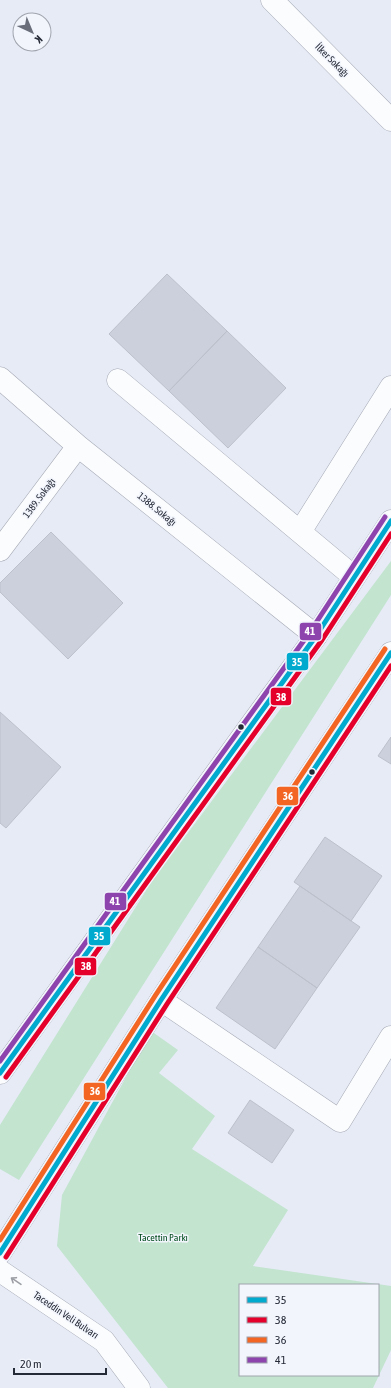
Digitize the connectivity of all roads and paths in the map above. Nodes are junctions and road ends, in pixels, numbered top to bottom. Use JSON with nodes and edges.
{"nodes":[{"id":1,"x":272,"y":0,"type":"edge"},
{"id":2,"x":391,"y":120,"type":"edge"},
{"id":3,"x":0,"y":378,"type":"edge"},
{"id":4,"x":118,"y":380,"type":"dead end"},
{"id":5,"x":391,"y":387,"type":"edge"},
{"id":6,"x":78,"y":446,"type":"junction"},
{"id":7,"x":391,"y":521,"type":"edge"},
{"id":8,"x":300,"y":532,"type":"junction"},
{"id":9,"x":0,"y":550,"type":"edge"},
{"id":10,"x":354,"y":577,"type":"junction"},
{"id":11,"x":316,"y":636,"type":"junction"},
{"id":12,"x":391,"y":653,"type":"edge"},
{"id":13,"x":161,"y":1000,"type":"junction"},
{"id":14,"x":391,"y":1038,"type":"edge"},
{"id":15,"x":0,"y":1073,"type":"edge"},
{"id":16,"x":0,"y":1253,"type":"edge"},
{"id":17,"x":0,"y":1271,"type":"edge"},
{"id":18,"x":139,"y":1388,"type":"edge"}],
"edges":[{"from":1,"to":2,"type":"street","name":"İlker Sokağı"},
{"from":3,"to":6,"type":"street","name":"1388. Sokağı"},
{"from":4,"to":8,"type":"street"},
{"from":5,"to":8,"type":"street"},
{"from":6,"to":9,"type":"street","name":"1389. Sokağı"},
{"from":6,"to":11,"type":"street","name":"1388. Sokağı"},
{"from":7,"to":10,"type":"street"},
{"from":8,"to":10,"type":"street"},
{"from":10,"to":11,"type":"street"},
{"from":11,"to":15,"type":"street"},
{"from":12,"to":13,"type":"street"},
{"from":13,"to":14,"type":"street"},
{"from":13,"to":16,"type":"street"},
{"from":18,"to":17,"type":"street","name":"Taceddin Veli Bulvarı","one_way":true}]}
